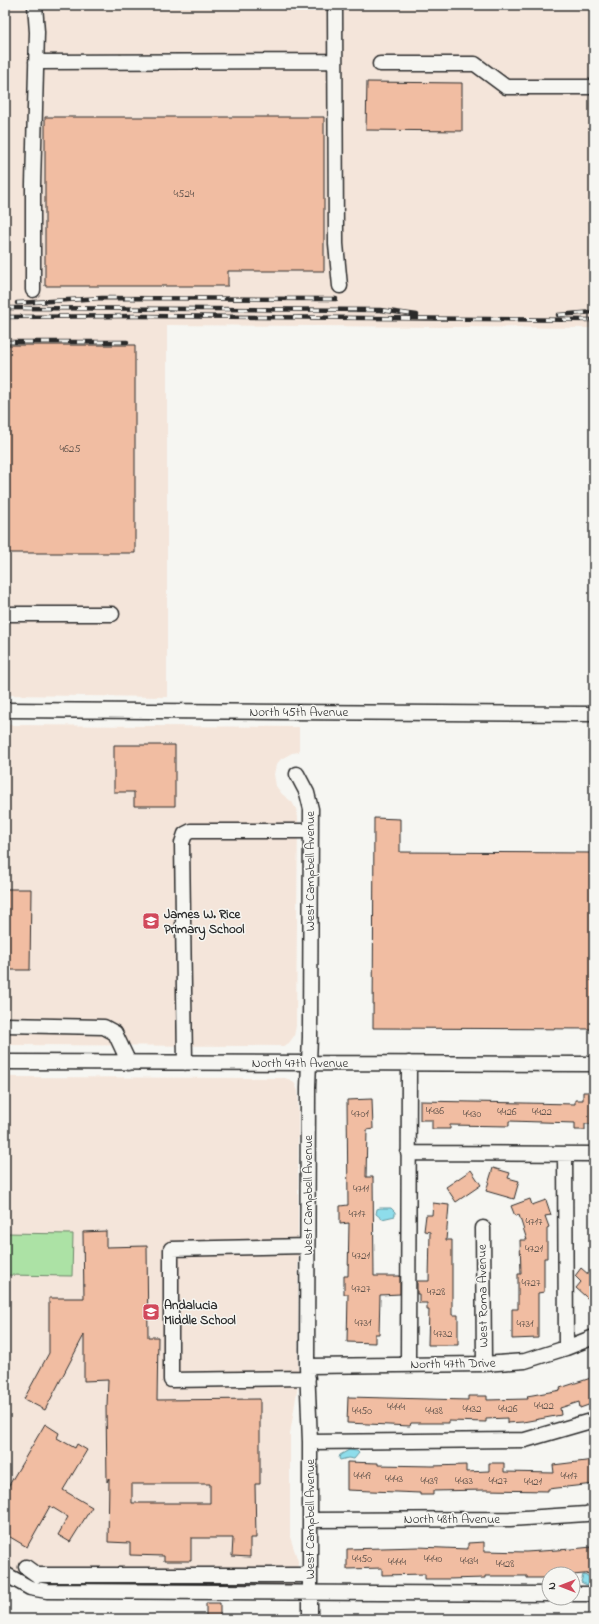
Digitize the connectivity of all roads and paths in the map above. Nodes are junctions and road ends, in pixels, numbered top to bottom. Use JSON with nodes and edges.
{"nodes":[{"id":1,"x":35,"y":5,"type":"edge"},
{"id":2,"x":335,"y":5,"type":"edge"},
{"id":3,"x":335,"y":61,"type":"junction"},
{"id":4,"x":36,"y":62,"type":"junction"},
{"id":5,"x":380,"y":64,"type":"dead end"},
{"id":6,"x":594,"y":87,"type":"edge"},
{"id":7,"x":340,"y":286,"type":"dead end"},
{"id":8,"x":33,"y":290,"type":"dead end"},
{"id":9,"x":5,"y":614,"type":"edge"},
{"id":10,"x":112,"y":614,"type":"dead end"},
{"id":11,"x":5,"y":710,"type":"edge"},
{"id":12,"x":594,"y":714,"type":"edge"},
{"id":13,"x":297,"y":774,"type":"dead end"},
{"id":14,"x":311,"y":831,"type":"junction"},
{"id":15,"x":5,"y":1025,"type":"edge"},
{"id":16,"x":5,"y":1062,"type":"edge"},
{"id":17,"x":129,"y":1062,"type":"junction"},
{"id":18,"x":185,"y":1063,"type":"junction"},
{"id":19,"x":308,"y":1063,"type":"junction"},
{"id":20,"x":409,"y":1063,"type":"junction"},
{"id":21,"x":594,"y":1064,"type":"edge"},
{"id":22,"x":408,"y":1152,"type":"junction"},
{"id":23,"x":565,"y":1154,"type":"junction"},
{"id":24,"x":594,"y":1154,"type":"edge"},
{"id":25,"x":483,"y":1228,"type":"dead end"},
{"id":26,"x":307,"y":1246,"type":"junction"},
{"id":27,"x":594,"y":1337,"type":"edge"},
{"id":28,"x":566,"y":1348,"type":"junction"},
{"id":29,"x":484,"y":1364,"type":"junction"},
{"id":30,"x":408,"y":1365,"type":"junction"},
{"id":31,"x":307,"y":1372,"type":"junction"},
{"id":32,"x":594,"y":1420,"type":"edge"},
{"id":33,"x":310,"y":1442,"type":"junction"},
{"id":34,"x":594,"y":1512,"type":"edge"},
{"id":35,"x":310,"y":1520,"type":"junction"},
{"id":36,"x":26,"y":1567,"type":"dead end"},
{"id":37,"x":5,"y":1574,"type":"edge"},
{"id":38,"x":310,"y":1575,"type":"junction"},
{"id":39,"x":310,"y":1594,"type":"junction"},
{"id":40,"x":541,"y":1594,"type":"edge"},
{"id":41,"x":581,"y":1594,"type":"edge"},
{"id":42,"x":594,"y":1594,"type":"edge"},
{"id":43,"x":310,"y":1619,"type":"edge"}],
"edges":[{"from":1,"to":4,"type":"street"},
{"from":2,"to":3,"type":"street"},
{"from":3,"to":4,"type":"street"},
{"from":3,"to":7,"type":"street"},
{"from":4,"to":8,"type":"street"},
{"from":5,"to":6,"type":"street"},
{"from":9,"to":10,"type":"street"},
{"from":11,"to":12,"type":"street","name":"North 45th Avenue"},
{"from":13,"to":14,"type":"street","name":"West Campbell Avenue"},
{"from":14,"to":18,"type":"street"},
{"from":14,"to":19,"type":"street","name":"West Campbell Avenue"},
{"from":15,"to":17,"type":"street"},
{"from":16,"to":17,"type":"street","name":"North 47th Avenue"},
{"from":17,"to":18,"type":"street","name":"North 47th Avenue"},
{"from":18,"to":19,"type":"street","name":"North 47th Avenue"},
{"from":19,"to":20,"type":"street","name":"North 47th Avenue"},
{"from":19,"to":26,"type":"street","name":"West Campbell Avenue"},
{"from":20,"to":21,"type":"street","name":"North 47th Avenue"},
{"from":20,"to":22,"type":"street"},
{"from":22,"to":23,"type":"street"},
{"from":22,"to":30,"type":"street"},
{"from":23,"to":24,"type":"street"},
{"from":23,"to":28,"type":"street"},
{"from":25,"to":29,"type":"street","name":"West Roma Avenue"},
{"from":26,"to":31,"type":"street","name":"West Campbell Avenue"},
{"from":26,"to":31,"type":"street","name":"North 47th Drive"},
{"from":27,"to":28,"type":"street","name":"North 47th Drive"},
{"from":28,"to":29,"type":"street","name":"North 47th Drive"},
{"from":29,"to":30,"type":"street","name":"North 47th Drive"},
{"from":30,"to":31,"type":"street","name":"North 47th Drive"},
{"from":31,"to":33,"type":"street","name":"West Campbell Avenue"},
{"from":32,"to":33,"type":"street"},
{"from":33,"to":35,"type":"street","name":"West Campbell Avenue"},
{"from":34,"to":35,"type":"street","name":"North 48th Avenue"},
{"from":35,"to":38,"type":"street","name":"West Campbell Avenue"},
{"from":36,"to":38,"type":"street"},
{"from":37,"to":39,"type":"street"},
{"from":38,"to":39,"type":"street","name":"West Campbell Avenue"},
{"from":39,"to":40,"type":"street"},
{"from":39,"to":43,"type":"street","name":"West Campbell Avenue"},
{"from":41,"to":42,"type":"street"}]}
